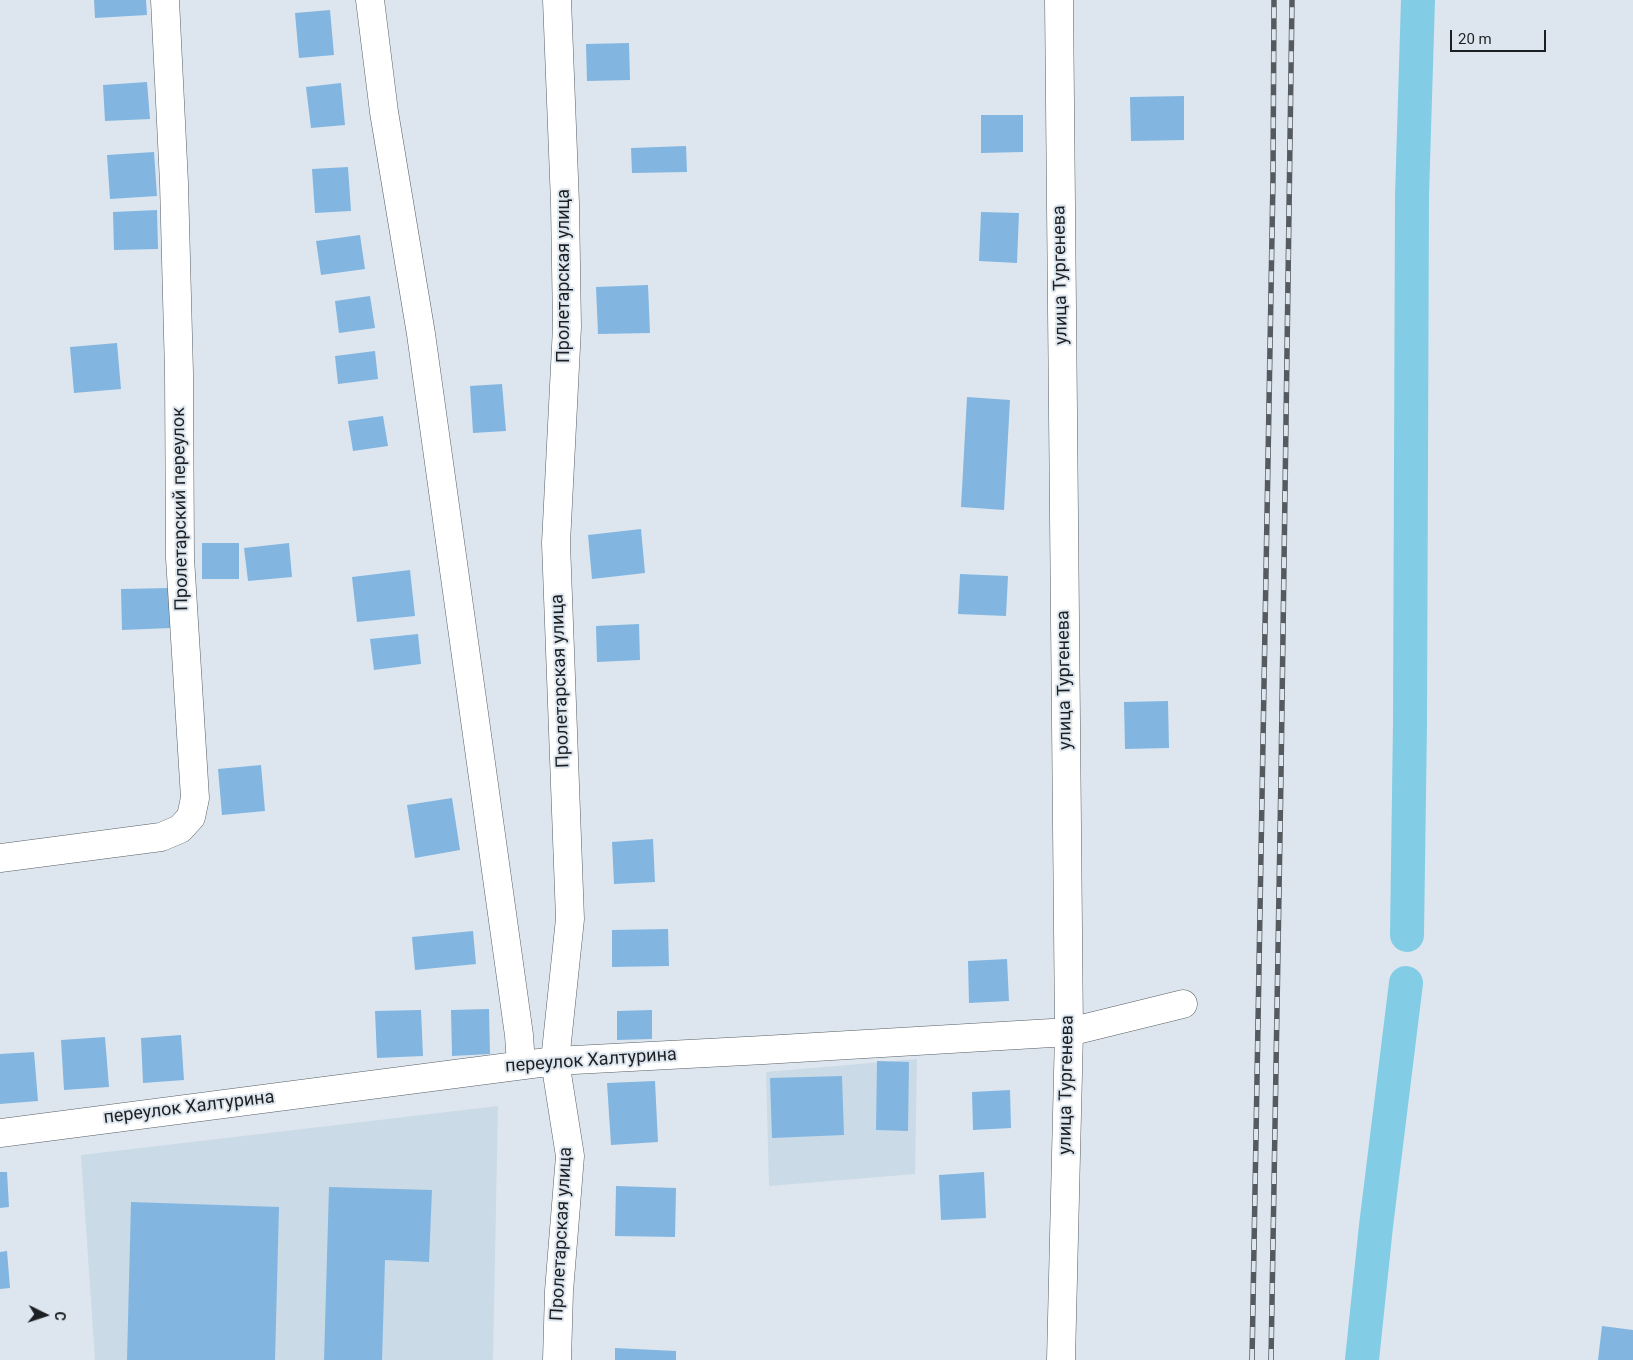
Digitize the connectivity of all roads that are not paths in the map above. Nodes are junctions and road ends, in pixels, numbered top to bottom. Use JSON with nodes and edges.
{"nodes":[{"id":1,"x":165,"y":0,"type":"edge"},
{"id":2,"x":370,"y":0,"type":"edge"},
{"id":3,"x":557,"y":0,"type":"edge"},
{"id":4,"x":1059,"y":0,"type":"edge"},
{"id":5,"x":0,"y":858,"type":"edge"},
{"id":6,"x":1183,"y":1004,"type":"dead end"},
{"id":7,"x":1068,"y":1032,"type":"junction"},
{"id":8,"x":555,"y":1061,"type":"junction"},
{"id":9,"x":521,"y":1065,"type":"junction"},
{"id":10,"x":0,"y":1133,"type":"edge"},
{"id":11,"x":557,"y":1360,"type":"edge"},
{"id":12,"x":1061,"y":1360,"type":"edge"}],
"edges":[{"from":1,"to":5,"type":"street","name":"Пролетарский переулок"},
{"from":2,"to":9,"type":"street"},
{"from":3,"to":8,"type":"street","name":"Пролетарская улица"},
{"from":4,"to":7,"type":"street","name":"улица Тургенева"},
{"from":6,"to":7,"type":"street","name":"переулок Халтурина"},
{"from":7,"to":8,"type":"street","name":"переулок Халтурина"},
{"from":7,"to":12,"type":"street","name":"улица Тургенева"},
{"from":8,"to":9,"type":"street","name":"переулок Халтурина"},
{"from":8,"to":11,"type":"street","name":"Пролетарская улица"},
{"from":9,"to":10,"type":"street","name":"переулок Халтурина"}]}
